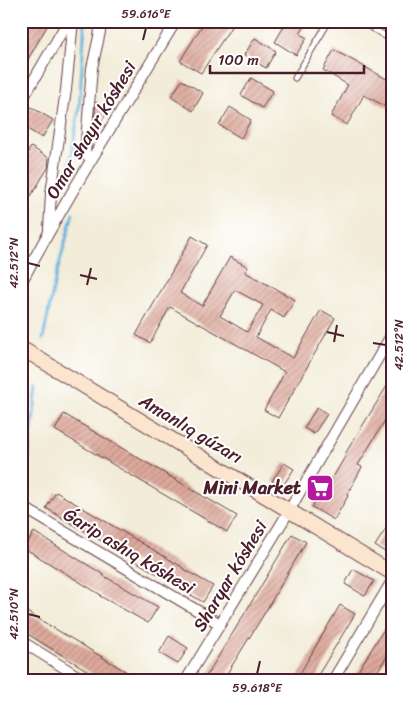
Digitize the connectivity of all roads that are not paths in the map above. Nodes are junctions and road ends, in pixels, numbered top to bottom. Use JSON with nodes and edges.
{"nodes":[{"id":1,"x":68,"y":21,"type":"edge"},
{"id":2,"x":73,"y":21,"type":"edge"},
{"id":3,"x":98,"y":21,"type":"edge"},
{"id":4,"x":176,"y":21,"type":"edge"},
{"id":5,"x":328,"y":21,"type":"edge"},
{"id":6,"x":360,"y":21,"type":"edge"},
{"id":7,"x":392,"y":40,"type":"edge"},
{"id":8,"x":295,"y":78,"type":"dead end"},
{"id":9,"x":21,"y":102,"type":"edge"},
{"id":10,"x":91,"y":159,"type":"junction"},
{"id":11,"x":49,"y":231,"type":"junction"},
{"id":12,"x":21,"y":283,"type":"edge"},
{"id":13,"x":392,"y":334,"type":"edge"},
{"id":14,"x":21,"y":348,"type":"edge"},
{"id":15,"x":21,"y":506,"type":"edge"},
{"id":16,"x":289,"y":510,"type":"junction"},
{"id":17,"x":392,"y":573,"type":"edge"},
{"id":18,"x":392,"y":581,"type":"edge"},
{"id":19,"x":220,"y":624,"type":"junction"},
{"id":20,"x":21,"y":641,"type":"edge"},
{"id":21,"x":84,"y":680,"type":"edge"},
{"id":22,"x":186,"y":680,"type":"edge"},
{"id":23,"x":333,"y":680,"type":"edge"}],
"edges":[{"from":1,"to":9,"type":"street"},
{"from":2,"to":11,"type":"street"},
{"from":3,"to":10,"type":"street"},
{"from":4,"to":10,"type":"street","name":"Omar shayır kóshesi"},
{"from":5,"to":8,"type":"lane"},
{"from":6,"to":7,"type":"lane"},
{"from":10,"to":11,"type":"street","name":"Omar shayır kóshesi"},
{"from":11,"to":12,"type":"street","name":"Omar shayır kóshesi"},
{"from":13,"to":16,"type":"street","name":"Sharyar kóshesi"},
{"from":14,"to":16,"type":"street","name":"Amanlıq gúzarı"},
{"from":15,"to":19,"type":"street","name":"Ǵarip ashıq kóshesi"},
{"from":16,"to":17,"type":"street","name":"Amanlıq gúzarı"},
{"from":16,"to":19,"type":"street","name":"Sharyar kóshesi"},
{"from":18,"to":23,"type":"street"},
{"from":19,"to":22,"type":"street","name":"Sharyar kóshesi"},
{"from":20,"to":21,"type":"street"}]}
